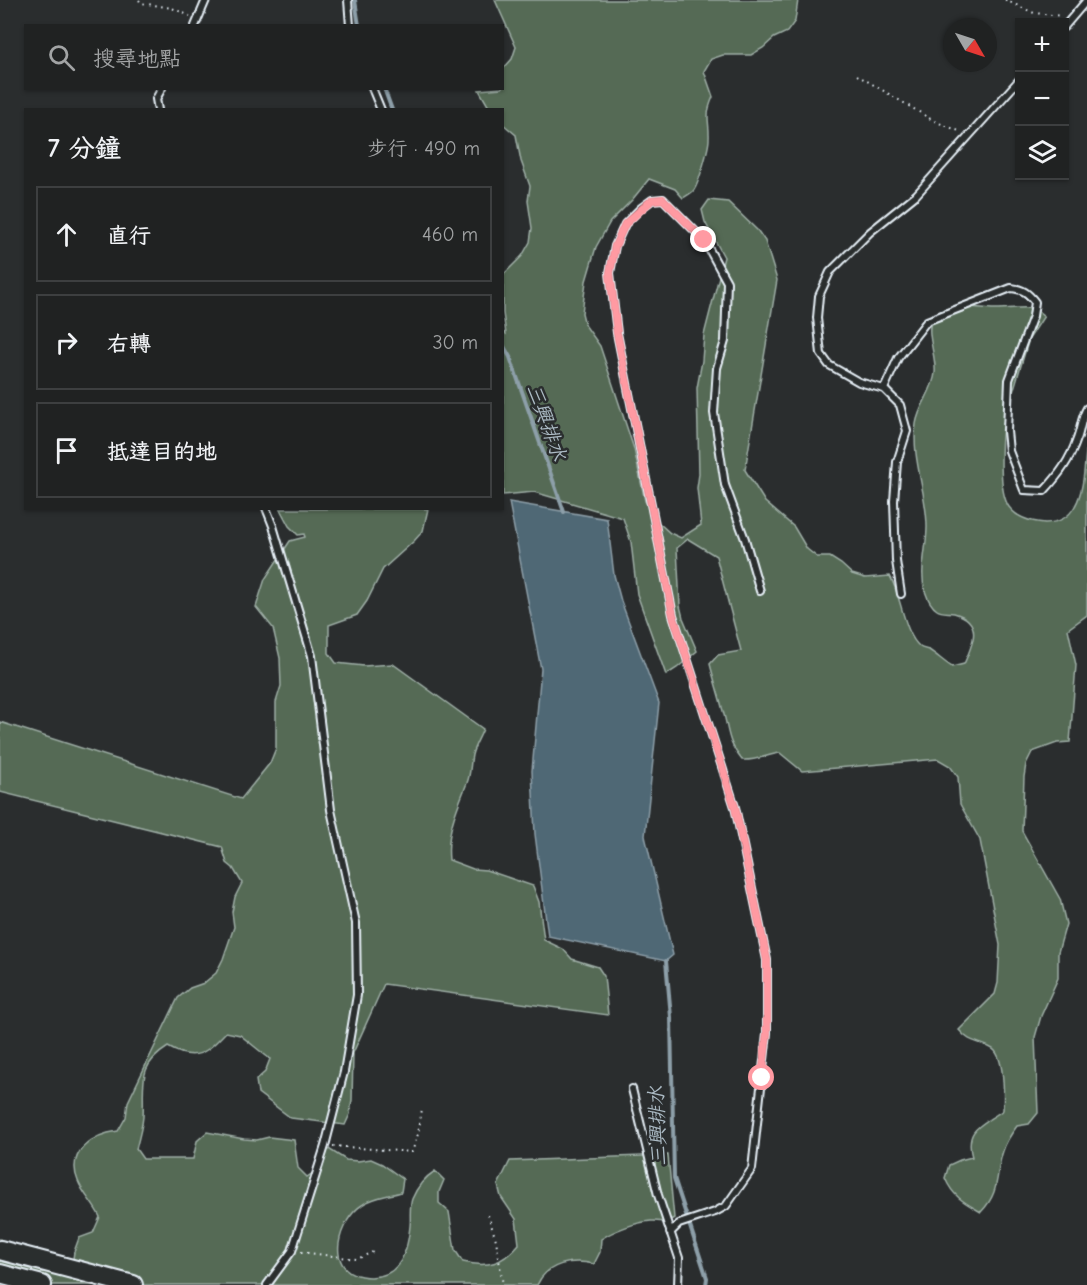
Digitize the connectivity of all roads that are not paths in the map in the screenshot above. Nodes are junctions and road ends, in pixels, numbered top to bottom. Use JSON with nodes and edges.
{"nodes":[{"id":1,"x":206,"y":0,"type":"edge"},
{"id":2,"x":348,"y":0,"type":"edge"},
{"id":3,"x":1087,"y":0,"type":"edge"},
{"id":4,"x":196,"y":22,"type":"edge"},
{"id":5,"x":1069,"y":22,"type":"edge"},
{"id":6,"x":350,"y":24,"type":"edge"},
{"id":7,"x":1015,"y":84,"type":"edge"},
{"id":8,"x":161,"y":90,"type":"edge"},
{"id":9,"x":373,"y":90,"type":"edge"},
{"id":10,"x":158,"y":108,"type":"edge"},
{"id":11,"x":380,"y":108,"type":"edge"},
{"id":12,"x":884,"y":389,"type":"junction"},
{"id":13,"x":1087,"y":408,"type":"edge"},
{"id":14,"x":267,"y":510,"type":"edge"},
{"id":15,"x":759,"y":591,"type":"dead end"},
{"id":16,"x":901,"y":594,"type":"dead end"},
{"id":17,"x":632,"y":1089,"type":"dead end"},
{"id":18,"x":670,"y":1233,"type":"junction"},
{"id":19,"x":0,"y":1250,"type":"edge"},
{"id":20,"x":0,"y":1274,"type":"edge"},
{"id":21,"x":42,"y":1285,"type":"edge"},
{"id":22,"x":133,"y":1285,"type":"edge"},
{"id":23,"x":267,"y":1285,"type":"edge"},
{"id":24,"x":678,"y":1285,"type":"edge"}],
"edges":[{"from":1,"to":4,"type":"lane"},
{"from":2,"to":6,"type":"lane"},
{"from":3,"to":5,"type":"lane"},
{"from":7,"to":12,"type":"lane"},
{"from":8,"to":10,"type":"lane"},
{"from":9,"to":11,"type":"lane"},
{"from":12,"to":13,"type":"lane"},
{"from":12,"to":16,"type":"lane"},
{"from":14,"to":23,"type":"lane"},
{"from":15,"to":18,"type":"lane"},
{"from":17,"to":18,"type":"lane"},
{"from":18,"to":24,"type":"lane"},
{"from":19,"to":22,"type":"main road"},
{"from":20,"to":21,"type":"main road"}]}
